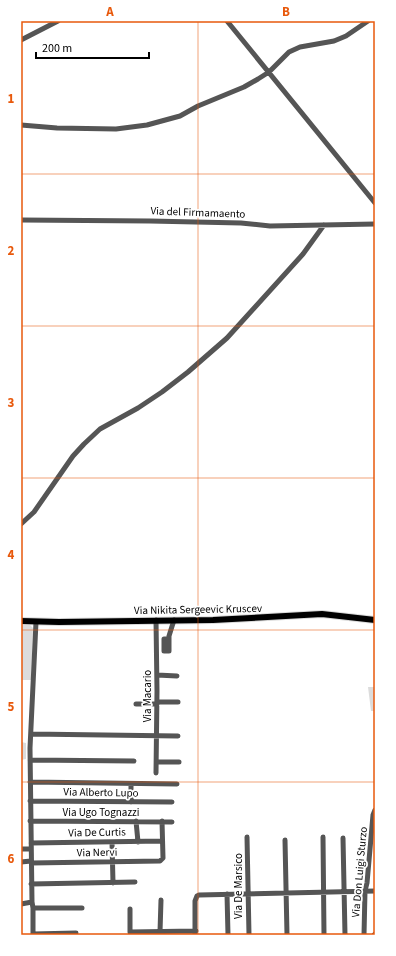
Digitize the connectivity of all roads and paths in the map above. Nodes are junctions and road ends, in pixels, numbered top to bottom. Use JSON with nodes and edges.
{"nodes":[{"id":1,"x":58,"y":21,"type":"edge"},
{"id":2,"x":227,"y":21,"type":"edge"},
{"id":3,"x":368,"y":21,"type":"edge"},
{"id":4,"x":21,"y":40,"type":"edge"},
{"id":5,"x":269,"y":72,"type":"junction"},
{"id":6,"x":21,"y":125,"type":"edge"},
{"id":7,"x":375,"y":203,"type":"edge"},
{"id":8,"x":23,"y":220,"type":"edge"},
{"id":9,"x":375,"y":224,"type":"edge"},
{"id":10,"x":21,"y":226,"type":"edge"},
{"id":11,"x":324,"y":226,"type":"junction"},
{"id":12,"x":21,"y":524,"type":"edge"},
{"id":13,"x":156,"y":620,"type":"junction"},
{"id":14,"x":174,"y":620,"type":"junction"},
{"id":15,"x":375,"y":620,"type":"edge"},
{"id":16,"x":21,"y":621,"type":"edge"},
{"id":17,"x":36,"y":622,"type":"junction"},
{"id":18,"x":156,"y":649,"type":"junction"},
{"id":19,"x":157,"y":675,"type":"junction"},
{"id":20,"x":177,"y":676,"type":"dead end"},
{"id":21,"x":178,"y":702,"type":"dead end"},
{"id":22,"x":157,"y":703,"type":"junction"},
{"id":23,"x":136,"y":704,"type":"dead end"},
{"id":24,"x":31,"y":734,"type":"junction"},
{"id":25,"x":157,"y":736,"type":"junction"},
{"id":26,"x":178,"y":736,"type":"dead end"},
{"id":27,"x":30,"y":760,"type":"junction"},
{"id":28,"x":134,"y":762,"type":"dead end"},
{"id":29,"x":157,"y":762,"type":"junction"},
{"id":30,"x":179,"y":762,"type":"dead end"},
{"id":31,"x":156,"y":773,"type":"dead end"},
{"id":32,"x":30,"y":782,"type":"junction"},
{"id":33,"x":131,"y":784,"type":"junction"},
{"id":34,"x":177,"y":784,"type":"dead end"},
{"id":35,"x":30,"y":801,"type":"junction"},
{"id":36,"x":131,"y":802,"type":"junction"},
{"id":37,"x":172,"y":802,"type":"dead end"},
{"id":38,"x":374,"y":810,"type":"edge"},
{"id":39,"x":30,"y":821,"type":"junction"},
{"id":40,"x":136,"y":821,"type":"junction"},
{"id":41,"x":162,"y":821,"type":"junction"},
{"id":42,"x":172,"y":822,"type":"dead end"},
{"id":43,"x":248,"y":837,"type":"dead end"},
{"id":44,"x":323,"y":837,"type":"dead end"},
{"id":45,"x":343,"y":838,"type":"dead end"},
{"id":46,"x":285,"y":840,"type":"dead end"},
{"id":47,"x":162,"y":841,"type":"junction"},
{"id":48,"x":112,"y":842,"type":"junction"},
{"id":49,"x":138,"y":842,"type":"junction"},
{"id":50,"x":31,"y":846,"type":"junction"},
{"id":51,"x":21,"y":849,"type":"edge"},
{"id":52,"x":21,"y":862,"type":"edge"},
{"id":53,"x":31,"y":862,"type":"junction"},
{"id":54,"x":113,"y":862,"type":"junction"},
{"id":55,"x":135,"y":882,"type":"dead end"},
{"id":56,"x":113,"y":883,"type":"junction"},
{"id":57,"x":31,"y":884,"type":"junction"},
{"id":58,"x":365,"y":891,"type":"junction"},
{"id":59,"x":375,"y":891,"type":"edge"},
{"id":60,"x":286,"y":892,"type":"junction"},
{"id":61,"x":324,"y":892,"type":"junction"},
{"id":62,"x":344,"y":892,"type":"junction"},
{"id":63,"x":249,"y":893,"type":"junction"},
{"id":64,"x":227,"y":894,"type":"junction"},
{"id":65,"x":161,"y":900,"type":"dead end"},
{"id":66,"x":21,"y":904,"type":"edge"},
{"id":67,"x":32,"y":905,"type":"junction"},
{"id":68,"x":82,"y":908,"type":"dead end"},
{"id":69,"x":130,"y":909,"type":"dead end"},
{"id":70,"x":160,"y":932,"type":"junction"},
{"id":71,"x":76,"y":933,"type":"dead end"},
{"id":72,"x":196,"y":933,"type":"edge"},
{"id":73,"x":33,"y":934,"type":"edge"},
{"id":74,"x":228,"y":935,"type":"edge"},
{"id":75,"x":248,"y":935,"type":"edge"},
{"id":76,"x":287,"y":935,"type":"edge"},
{"id":77,"x":324,"y":935,"type":"edge"},
{"id":78,"x":345,"y":935,"type":"edge"},
{"id":79,"x":364,"y":935,"type":"edge"}],
"edges":[{"from":1,"to":4,"type":"street"},
{"from":2,"to":5,"type":"street"},
{"from":3,"to":5,"type":"street"},
{"from":5,"to":6,"type":"street"},
{"from":5,"to":7,"type":"street"},
{"from":8,"to":10,"type":"street"},
{"from":8,"to":11,"type":"street","name":"Via del Firmamaento"},
{"from":9,"to":11,"type":"street","name":"Via del Firmamaento"},
{"from":11,"to":12,"type":"street"},
{"from":13,"to":14,"type":"main road","name":"Via Nikita Sergeevic Kruscev"},
{"from":13,"to":17,"type":"main road","name":"Via Nikita Sergeevic Kruscev"},
{"from":13,"to":18,"type":"street","name":"Via Macario"},
{"from":14,"to":15,"type":"main road","name":"Via Nikita Sergeevic Kruscev"},
{"from":14,"to":18,"type":"street"},
{"from":16,"to":17,"type":"main road","name":"Via Nikita Sergeevic Kruscev"},
{"from":17,"to":24,"type":"street"},
{"from":18,"to":19,"type":"street","name":"Via Macario"},
{"from":19,"to":20,"type":"street"},
{"from":19,"to":22,"type":"street","name":"Via Macario"},
{"from":21,"to":22,"type":"street"},
{"from":22,"to":23,"type":"street"},
{"from":22,"to":25,"type":"street","name":"Via Macario"},
{"from":24,"to":25,"type":"street"},
{"from":24,"to":27,"type":"street"},
{"from":25,"to":26,"type":"street"},
{"from":25,"to":29,"type":"street","name":"Via Macario"},
{"from":27,"to":28,"type":"street"},
{"from":27,"to":32,"type":"street"},
{"from":29,"to":30,"type":"street"},
{"from":29,"to":31,"type":"street","name":"Via Macario"},
{"from":32,"to":33,"type":"street"},
{"from":32,"to":35,"type":"street"},
{"from":33,"to":34,"type":"street"},
{"from":33,"to":36,"type":"street"},
{"from":35,"to":36,"type":"street","name":"Via Alberto Lupo"},
{"from":35,"to":39,"type":"street"},
{"from":36,"to":37,"type":"street","name":"Via Alberto Lupo"},
{"from":38,"to":58,"type":"street","name":"Via Don Luigi Sturzo"},
{"from":39,"to":40,"type":"street","name":"Via Ugo Tognazzi"},
{"from":39,"to":50,"type":"street"},
{"from":40,"to":41,"type":"street","name":"Via Ugo Tognazzi"},
{"from":40,"to":49,"type":"street"},
{"from":41,"to":42,"type":"street","name":"Via Ugo Tognazzi"},
{"from":41,"to":47,"type":"street"},
{"from":43,"to":63,"type":"street","name":"Via De Marsico"},
{"from":44,"to":61,"type":"street"},
{"from":45,"to":62,"type":"street"},
{"from":46,"to":60,"type":"street"},
{"from":47,"to":49,"type":"street","name":"Via De Curtis"},
{"from":47,"to":54,"type":"street","name":"Via Nervi"},
{"from":48,"to":49,"type":"street","name":"Via De Curtis"},
{"from":48,"to":50,"type":"street","name":"Via De Curtis"},
{"from":48,"to":54,"type":"street"},
{"from":50,"to":51,"type":"street","name":"Via De Curtis"},
{"from":50,"to":53,"type":"street"},
{"from":52,"to":53,"type":"street","name":"Via Nervi"},
{"from":53,"to":54,"type":"street","name":"Via Nervi"},
{"from":53,"to":57,"type":"street"},
{"from":54,"to":56,"type":"street"},
{"from":55,"to":56,"type":"street"},
{"from":56,"to":57,"type":"street"},
{"from":57,"to":67,"type":"street"},
{"from":58,"to":59,"type":"street"},
{"from":58,"to":62,"type":"street"},
{"from":58,"to":79,"type":"street","name":"Via Don Luigi Sturzo"},
{"from":60,"to":61,"type":"street"},
{"from":60,"to":63,"type":"street"},
{"from":60,"to":76,"type":"street"},
{"from":61,"to":62,"type":"street"},
{"from":61,"to":77,"type":"street"},
{"from":62,"to":78,"type":"street"},
{"from":63,"to":64,"type":"street"},
{"from":63,"to":75,"type":"street","name":"Via De Marsico"},
{"from":64,"to":72,"type":"street"},
{"from":64,"to":74,"type":"street"},
{"from":65,"to":70,"type":"street"},
{"from":66,"to":67,"type":"street"},
{"from":67,"to":68,"type":"street"},
{"from":67,"to":73,"type":"street"},
{"from":69,"to":70,"type":"street"},
{"from":70,"to":72,"type":"street"},
{"from":71,"to":73,"type":"street"}]}
